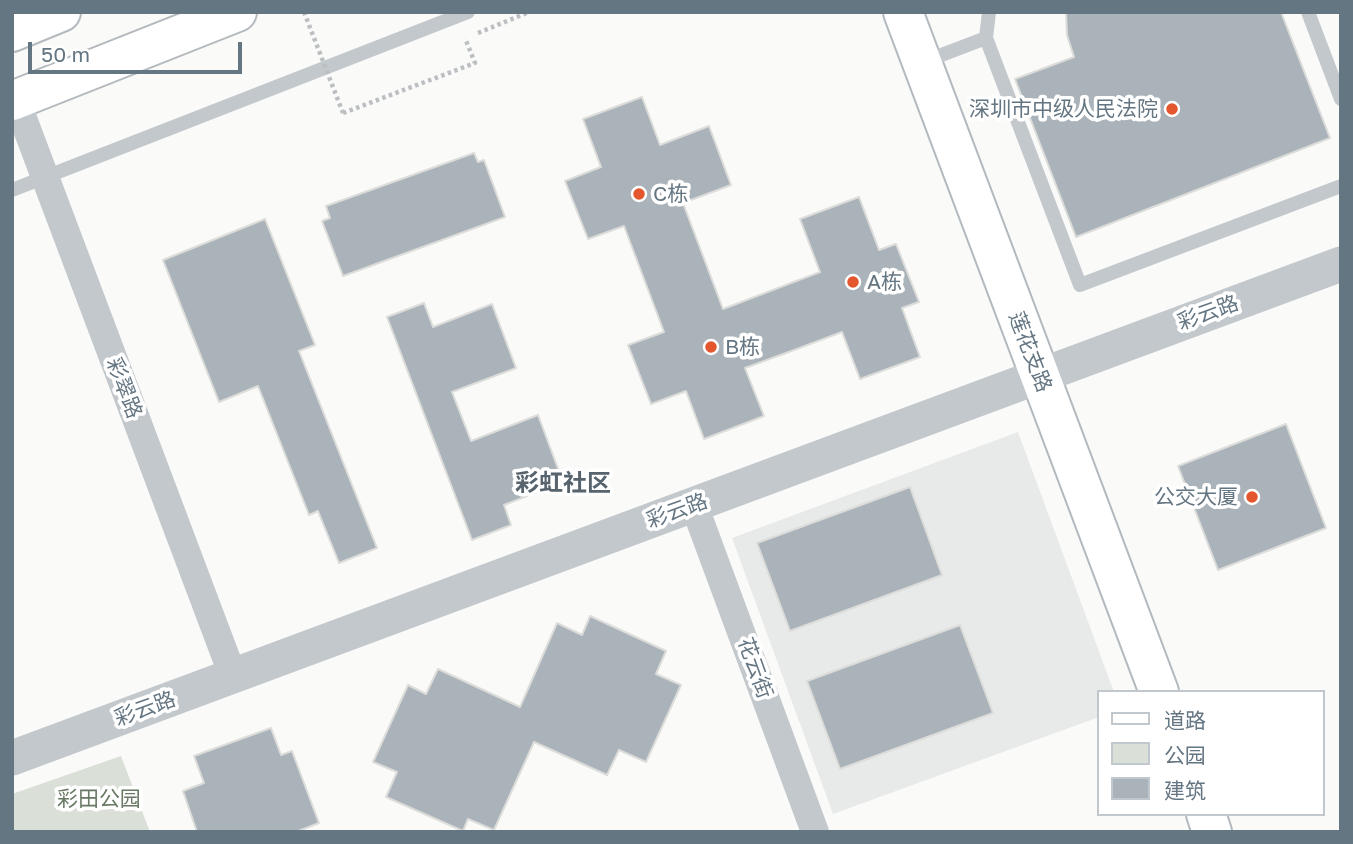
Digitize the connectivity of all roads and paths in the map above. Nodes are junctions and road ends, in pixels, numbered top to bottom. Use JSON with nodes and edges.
{"nodes":[{"id":1,"x":61,"y":12,"type":"edge"},
{"id":2,"x":237,"y":12,"type":"edge"},
{"id":3,"x":304,"y":12,"type":"edge"},
{"id":4,"x":468,"y":12,"type":"edge"},
{"id":5,"x":903,"y":12,"type":"edge"},
{"id":6,"x":989,"y":12,"type":"edge"},
{"id":7,"x":1308,"y":12,"type":"edge"},
{"id":8,"x":12,"y":32,"type":"edge"},
{"id":9,"x":465,"y":38,"type":"dead end"},
{"id":10,"x":986,"y":38,"type":"junction"},
{"id":11,"x":922,"y":63,"type":"junction"},
{"id":12,"x":1341,"y":99,"type":"edge"},
{"id":13,"x":14,"y":101,"type":"edge"},
{"id":14,"x":44,"y":178,"type":"junction"},
{"id":15,"x":1341,"y":186,"type":"edge"},
{"id":16,"x":12,"y":190,"type":"edge"},
{"id":17,"x":1341,"y":264,"type":"edge"},
{"id":18,"x":1039,"y":376,"type":"junction"},
{"id":19,"x":694,"y":505,"type":"junction"},
{"id":20,"x":233,"y":676,"type":"junction"},
{"id":21,"x":1158,"y":690,"type":"edge"},
{"id":22,"x":12,"y":758,"type":"edge"},
{"id":23,"x":815,"y":832,"type":"edge"}],
"edges":[{"from":1,"to":8,"type":"main road"},
{"from":2,"to":13,"type":"main road"},
{"from":3,"to":9,"type":"path","bridge":true},
{"from":4,"to":14,"type":"lane"},
{"from":5,"to":11,"type":"main road","name":"莲花支路"},
{"from":6,"to":10,"type":"lane"},
{"from":7,"to":12,"type":"lane"},
{"from":10,"to":11,"type":"lane"},
{"from":10,"to":15,"type":"lane"},
{"from":11,"to":18,"type":"main road","name":"莲花支路"},
{"from":13,"to":14,"type":"street","name":"彩翠路"},
{"from":14,"to":16,"type":"lane"},
{"from":14,"to":20,"type":"street","name":"彩翠路"},
{"from":17,"to":18,"type":"street","name":"彩云路"},
{"from":18,"to":19,"type":"street","name":"彩云路"},
{"from":18,"to":21,"type":"main road","name":"莲花支路"},
{"from":19,"to":20,"type":"street","name":"彩云路"},
{"from":19,"to":23,"type":"street","name":"花云街"},
{"from":20,"to":22,"type":"street","name":"彩云路"}]}
